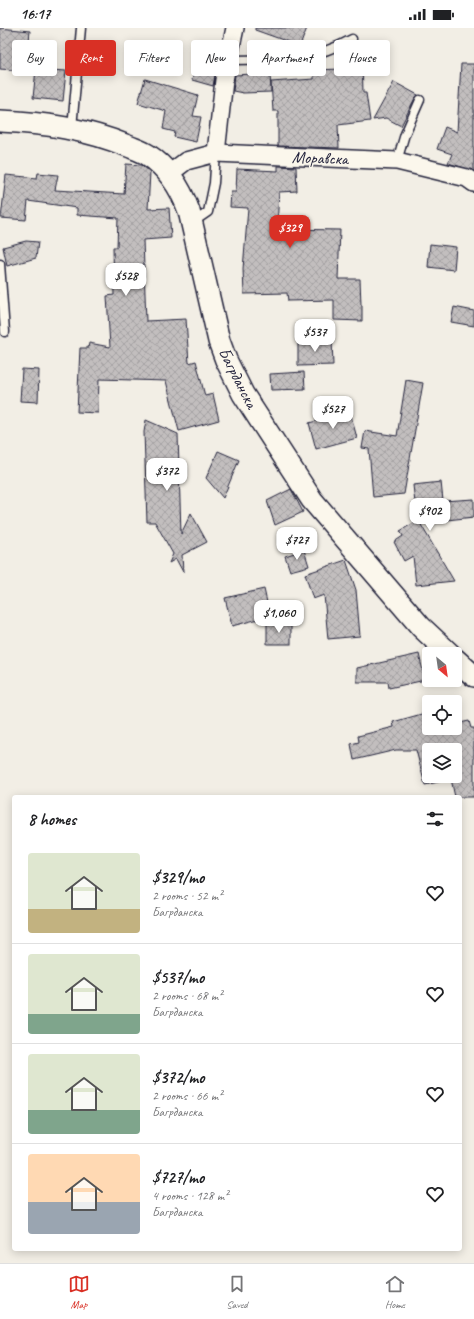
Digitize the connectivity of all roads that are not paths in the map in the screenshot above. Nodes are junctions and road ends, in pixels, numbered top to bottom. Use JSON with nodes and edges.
{"nodes":[{"id":1,"x":81,"y":28,"type":"edge"},
{"id":2,"x":235,"y":28,"type":"edge"},
{"id":3,"x":352,"y":39,"type":"dead end"},
{"id":4,"x":232,"y":40,"type":"edge"},
{"id":5,"x":239,"y":60,"type":"edge"},
{"id":6,"x":225,"y":76,"type":"edge"},
{"id":7,"x":420,"y":100,"type":"dead end"},
{"id":8,"x":0,"y":121,"type":"edge"},
{"id":9,"x":72,"y":128,"type":"junction"},
{"id":10,"x":216,"y":153,"type":"junction"},
{"id":11,"x":397,"y":161,"type":"junction"},
{"id":12,"x":169,"y":174,"type":"junction"},
{"id":13,"x":474,"y":183,"type":"edge"},
{"id":14,"x":192,"y":223,"type":"junction"},
{"id":15,"x":0,"y":264,"type":"edge"},
{"id":16,"x":5,"y":332,"type":"dead end"},
{"id":17,"x":442,"y":647,"type":"edge"},
{"id":18,"x":462,"y":665,"type":"edge"},
{"id":19,"x":474,"y":676,"type":"edge"}],
"edges":[{"from":1,"to":9,"type":"lane"},
{"from":2,"to":4,"type":"street"},
{"from":3,"to":5,"type":"lane"},
{"from":6,"to":10,"type":"street"},
{"from":7,"to":11,"type":"lane"},
{"from":8,"to":9,"type":"street","name":"Багрданска"},
{"from":9,"to":12,"type":"street","name":"Багрданска"},
{"from":10,"to":11,"type":"street","name":"Моравска"},
{"from":10,"to":12,"type":"street","name":"Моравска"},
{"from":10,"to":14,"type":"lane"},
{"from":11,"to":13,"type":"street","name":"Моравска"},
{"from":12,"to":14,"type":"street","name":"Багрданска"},
{"from":14,"to":17,"type":"street","name":"Багрданска"},
{"from":15,"to":16,"type":"lane"},
{"from":18,"to":19,"type":"street"}]}
